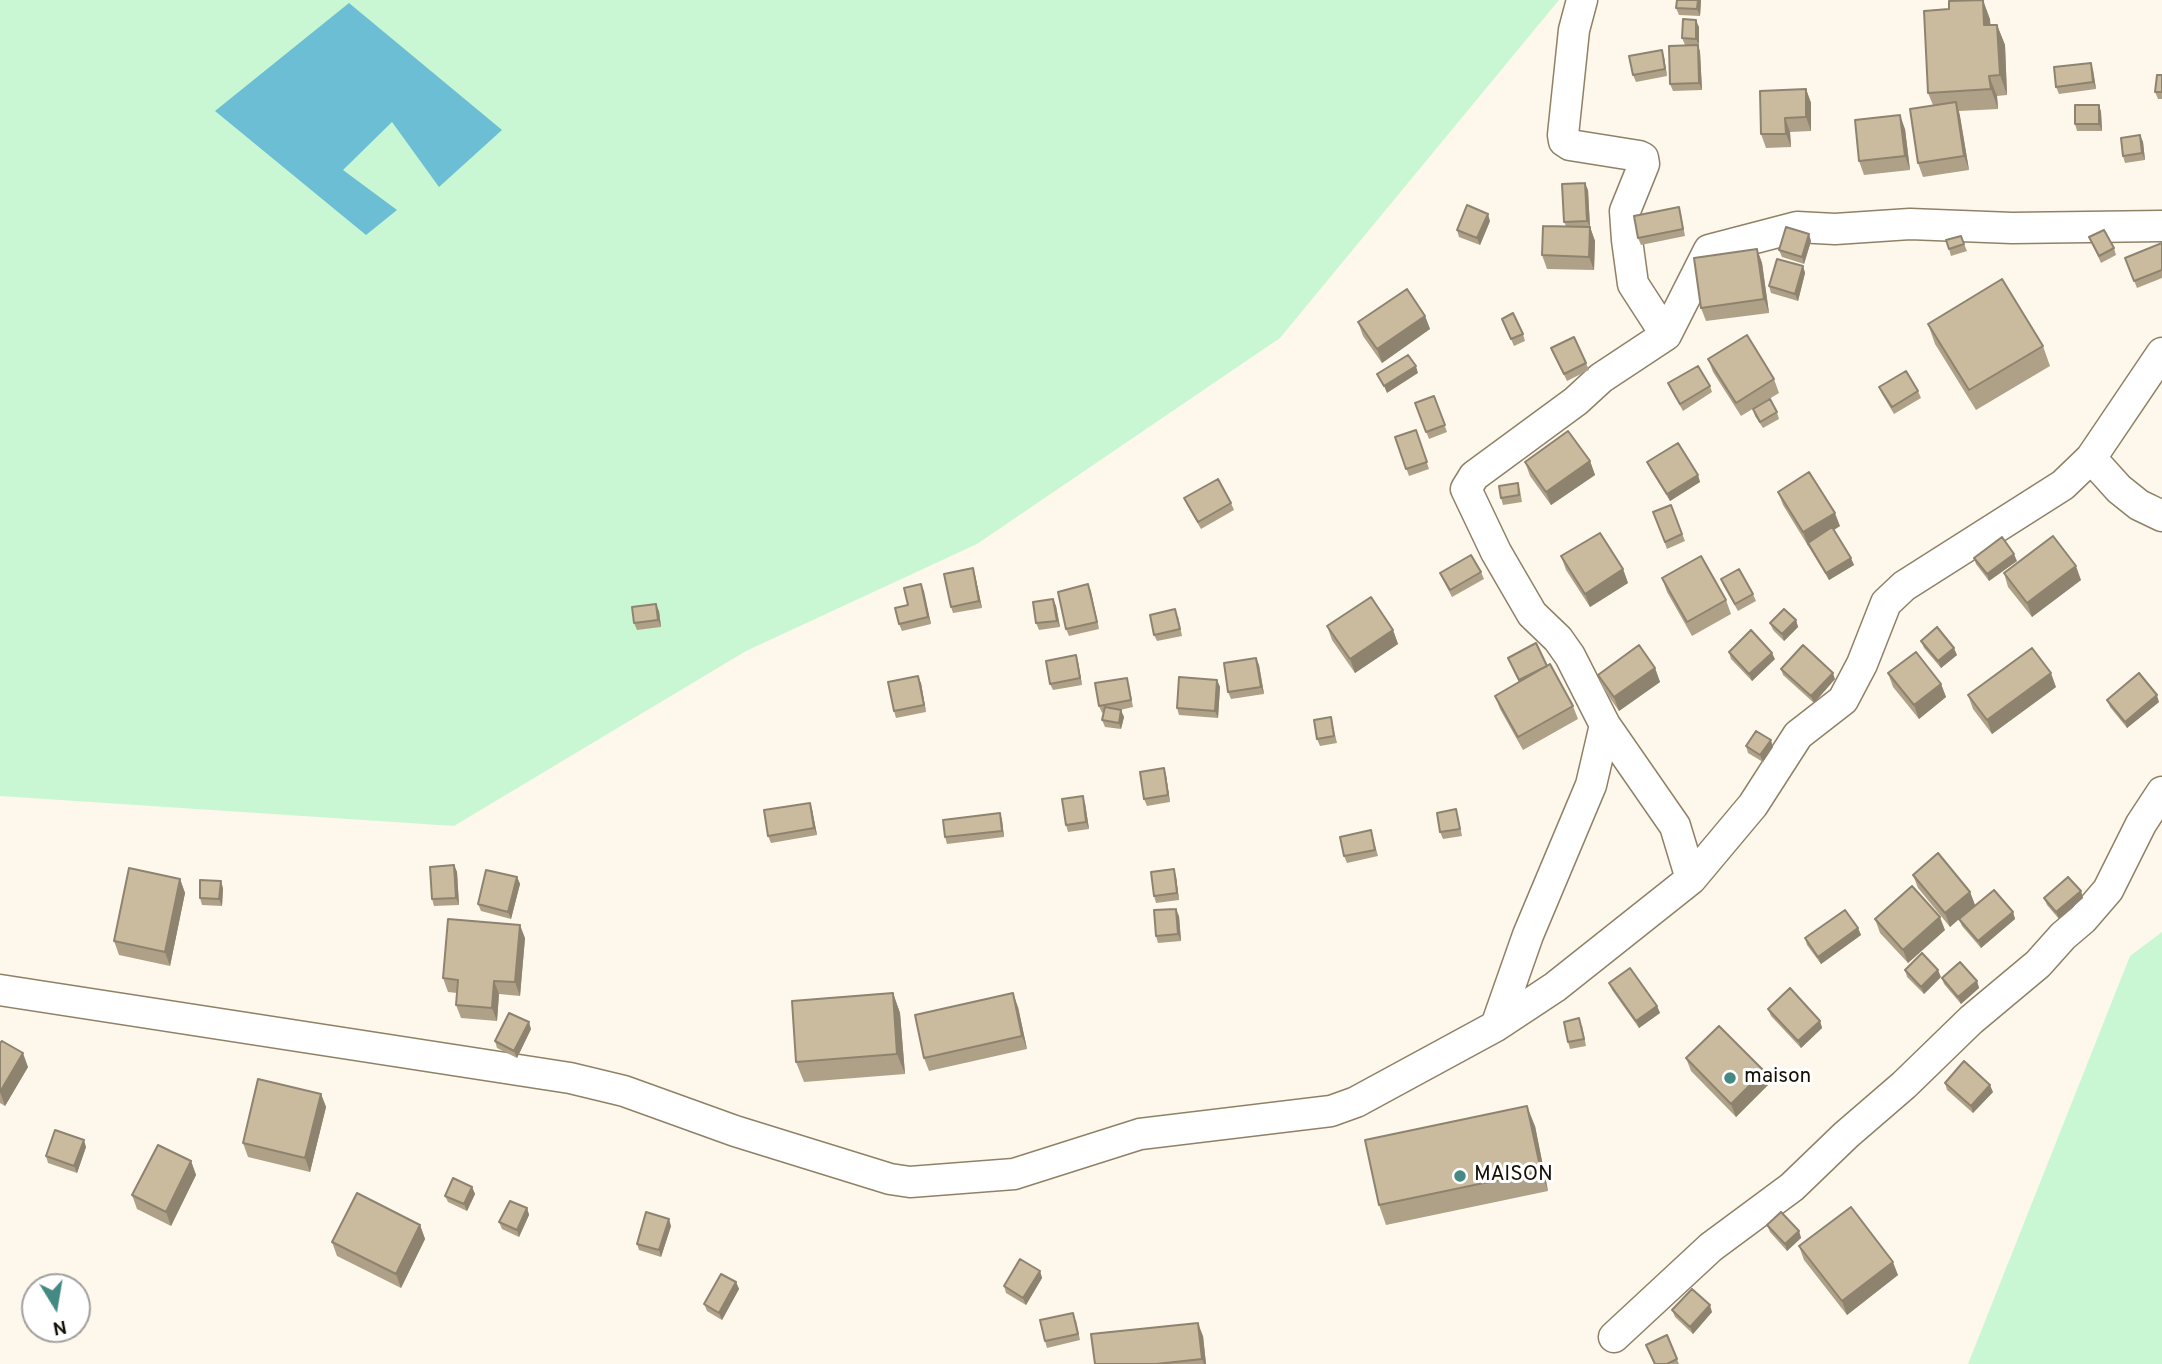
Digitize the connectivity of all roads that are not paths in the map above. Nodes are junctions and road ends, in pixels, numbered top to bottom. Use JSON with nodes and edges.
{"nodes":[{"id":1,"x":1581,"y":0,"type":"edge"},
{"id":2,"x":2162,"y":226,"type":"edge"},
{"id":3,"x":1666,"y":335,"type":"junction"},
{"id":4,"x":2162,"y":353,"type":"edge"},
{"id":5,"x":2091,"y":458,"type":"junction"},
{"id":6,"x":2162,"y":516,"type":"edge"},
{"id":7,"x":1605,"y":725,"type":"junction"},
{"id":8,"x":2162,"y":792,"type":"edge"},
{"id":9,"x":1691,"y":879,"type":"junction"},
{"id":10,"x":0,"y":990,"type":"edge"},
{"id":11,"x":1496,"y":1026,"type":"junction"},
{"id":12,"x":1614,"y":1337,"type":"dead end"}],
"edges":[{"from":1,"to":3,"type":"street"},
{"from":2,"to":3,"type":"street"},
{"from":3,"to":7,"type":"street"},
{"from":4,"to":5,"type":"street"},
{"from":5,"to":6,"type":"street"},
{"from":5,"to":9,"type":"street"},
{"from":7,"to":9,"type":"street"},
{"from":7,"to":11,"type":"street"},
{"from":8,"to":12,"type":"street"},
{"from":9,"to":11,"type":"street"},
{"from":10,"to":11,"type":"street"}]}
